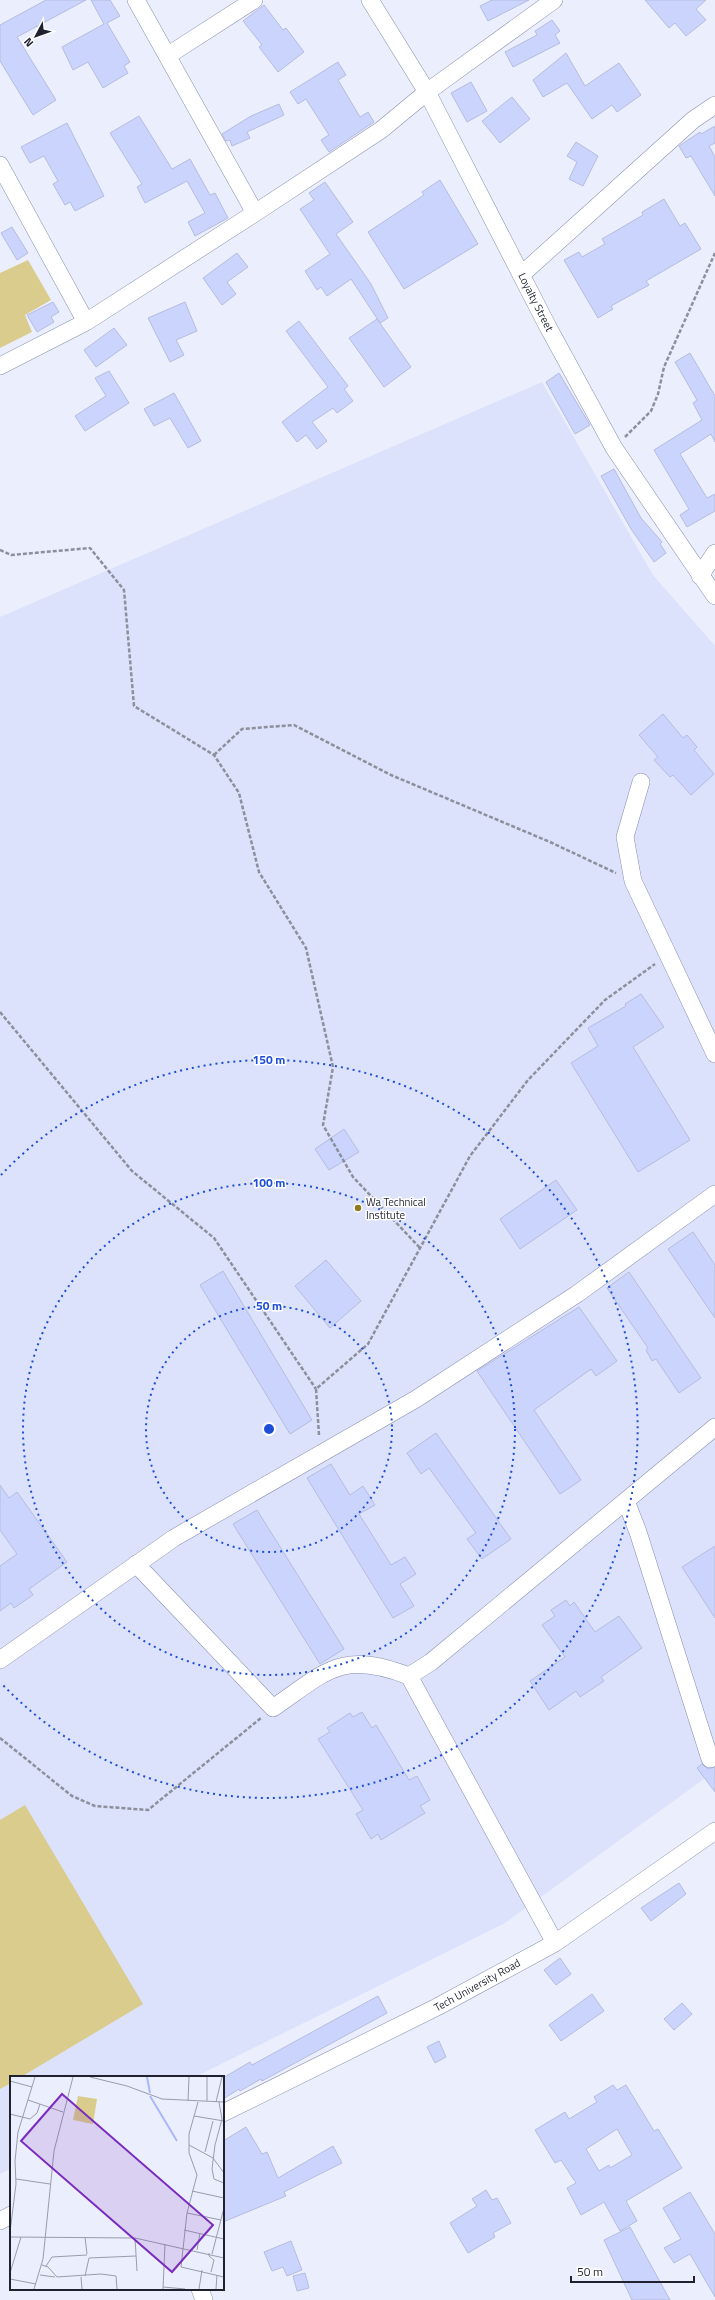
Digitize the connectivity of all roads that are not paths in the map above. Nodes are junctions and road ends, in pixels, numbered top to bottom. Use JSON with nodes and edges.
{"nodes":[{"id":1,"x":136,"y":0,"type":"edge"},
{"id":2,"x":254,"y":0,"type":"edge"},
{"id":3,"x":370,"y":0,"type":"edge"},
{"id":4,"x":554,"y":0,"type":"edge"},
{"id":5,"x":167,"y":56,"type":"junction"},
{"id":6,"x":427,"y":92,"type":"junction"},
{"id":7,"x":715,"y":105,"type":"edge"},
{"id":8,"x":0,"y":165,"type":"edge"},
{"id":9,"x":256,"y":213,"type":"junction"},
{"id":10,"x":522,"y":275,"type":"junction"},
{"id":11,"x":86,"y":322,"type":"junction"},
{"id":12,"x":0,"y":366,"type":"edge"},
{"id":13,"x":715,"y":553,"type":"edge"},
{"id":14,"x":700,"y":576,"type":"junction"},
{"id":15,"x":715,"y":596,"type":"edge"},
{"id":16,"x":641,"y":782,"type":"dead end"},
{"id":17,"x":715,"y":1054,"type":"edge"},
{"id":18,"x":715,"y":1194,"type":"edge"},
{"id":19,"x":715,"y":1428,"type":"edge"},
{"id":20,"x":626,"y":1501,"type":"junction"},
{"id":21,"x":136,"y":1564,"type":"junction"},
{"id":22,"x":0,"y":1660,"type":"edge"},
{"id":23,"x":409,"y":1676,"type":"junction"},
{"id":24,"x":710,"y":1759,"type":"dead end"},
{"id":25,"x":715,"y":1831,"type":"edge"},
{"id":26,"x":555,"y":1942,"type":"junction"},
{"id":27,"x":224,"y":2113,"type":"edge"},
{"id":28,"x":10,"y":2216,"type":"edge"},
{"id":29,"x":0,"y":2221,"type":"edge"},
{"id":30,"x":200,"y":2290,"type":"edge"},
{"id":31,"x":204,"y":2300,"type":"edge"}],
"edges":[{"from":1,"to":5,"type":"street"},
{"from":2,"to":5,"type":"street"},
{"from":3,"to":6,"type":"street","name":"Loyalty Street"},
{"from":4,"to":6,"type":"street"},
{"from":5,"to":9,"type":"street"},
{"from":6,"to":9,"type":"street"},
{"from":6,"to":10,"type":"street","name":"Loyalty Street"},
{"from":7,"to":10,"type":"street"},
{"from":8,"to":11,"type":"street"},
{"from":9,"to":11,"type":"street"},
{"from":10,"to":14,"type":"street","name":"Loyalty Street"},
{"from":11,"to":12,"type":"street"},
{"from":13,"to":14,"type":"street"},
{"from":14,"to":15,"type":"street","name":"Loyalty Street"},
{"from":16,"to":17,"type":"street"},
{"from":18,"to":21,"type":"street"},
{"from":19,"to":20,"type":"street"},
{"from":20,"to":23,"type":"street"},
{"from":20,"to":24,"type":"street"},
{"from":21,"to":22,"type":"street"},
{"from":21,"to":23,"type":"street"},
{"from":23,"to":26,"type":"street"},
{"from":25,"to":26,"type":"street","name":"Tech University Road"},
{"from":26,"to":27,"type":"street","name":"Tech University Road"},
{"from":28,"to":29,"type":"street"},
{"from":30,"to":31,"type":"street"}]}
